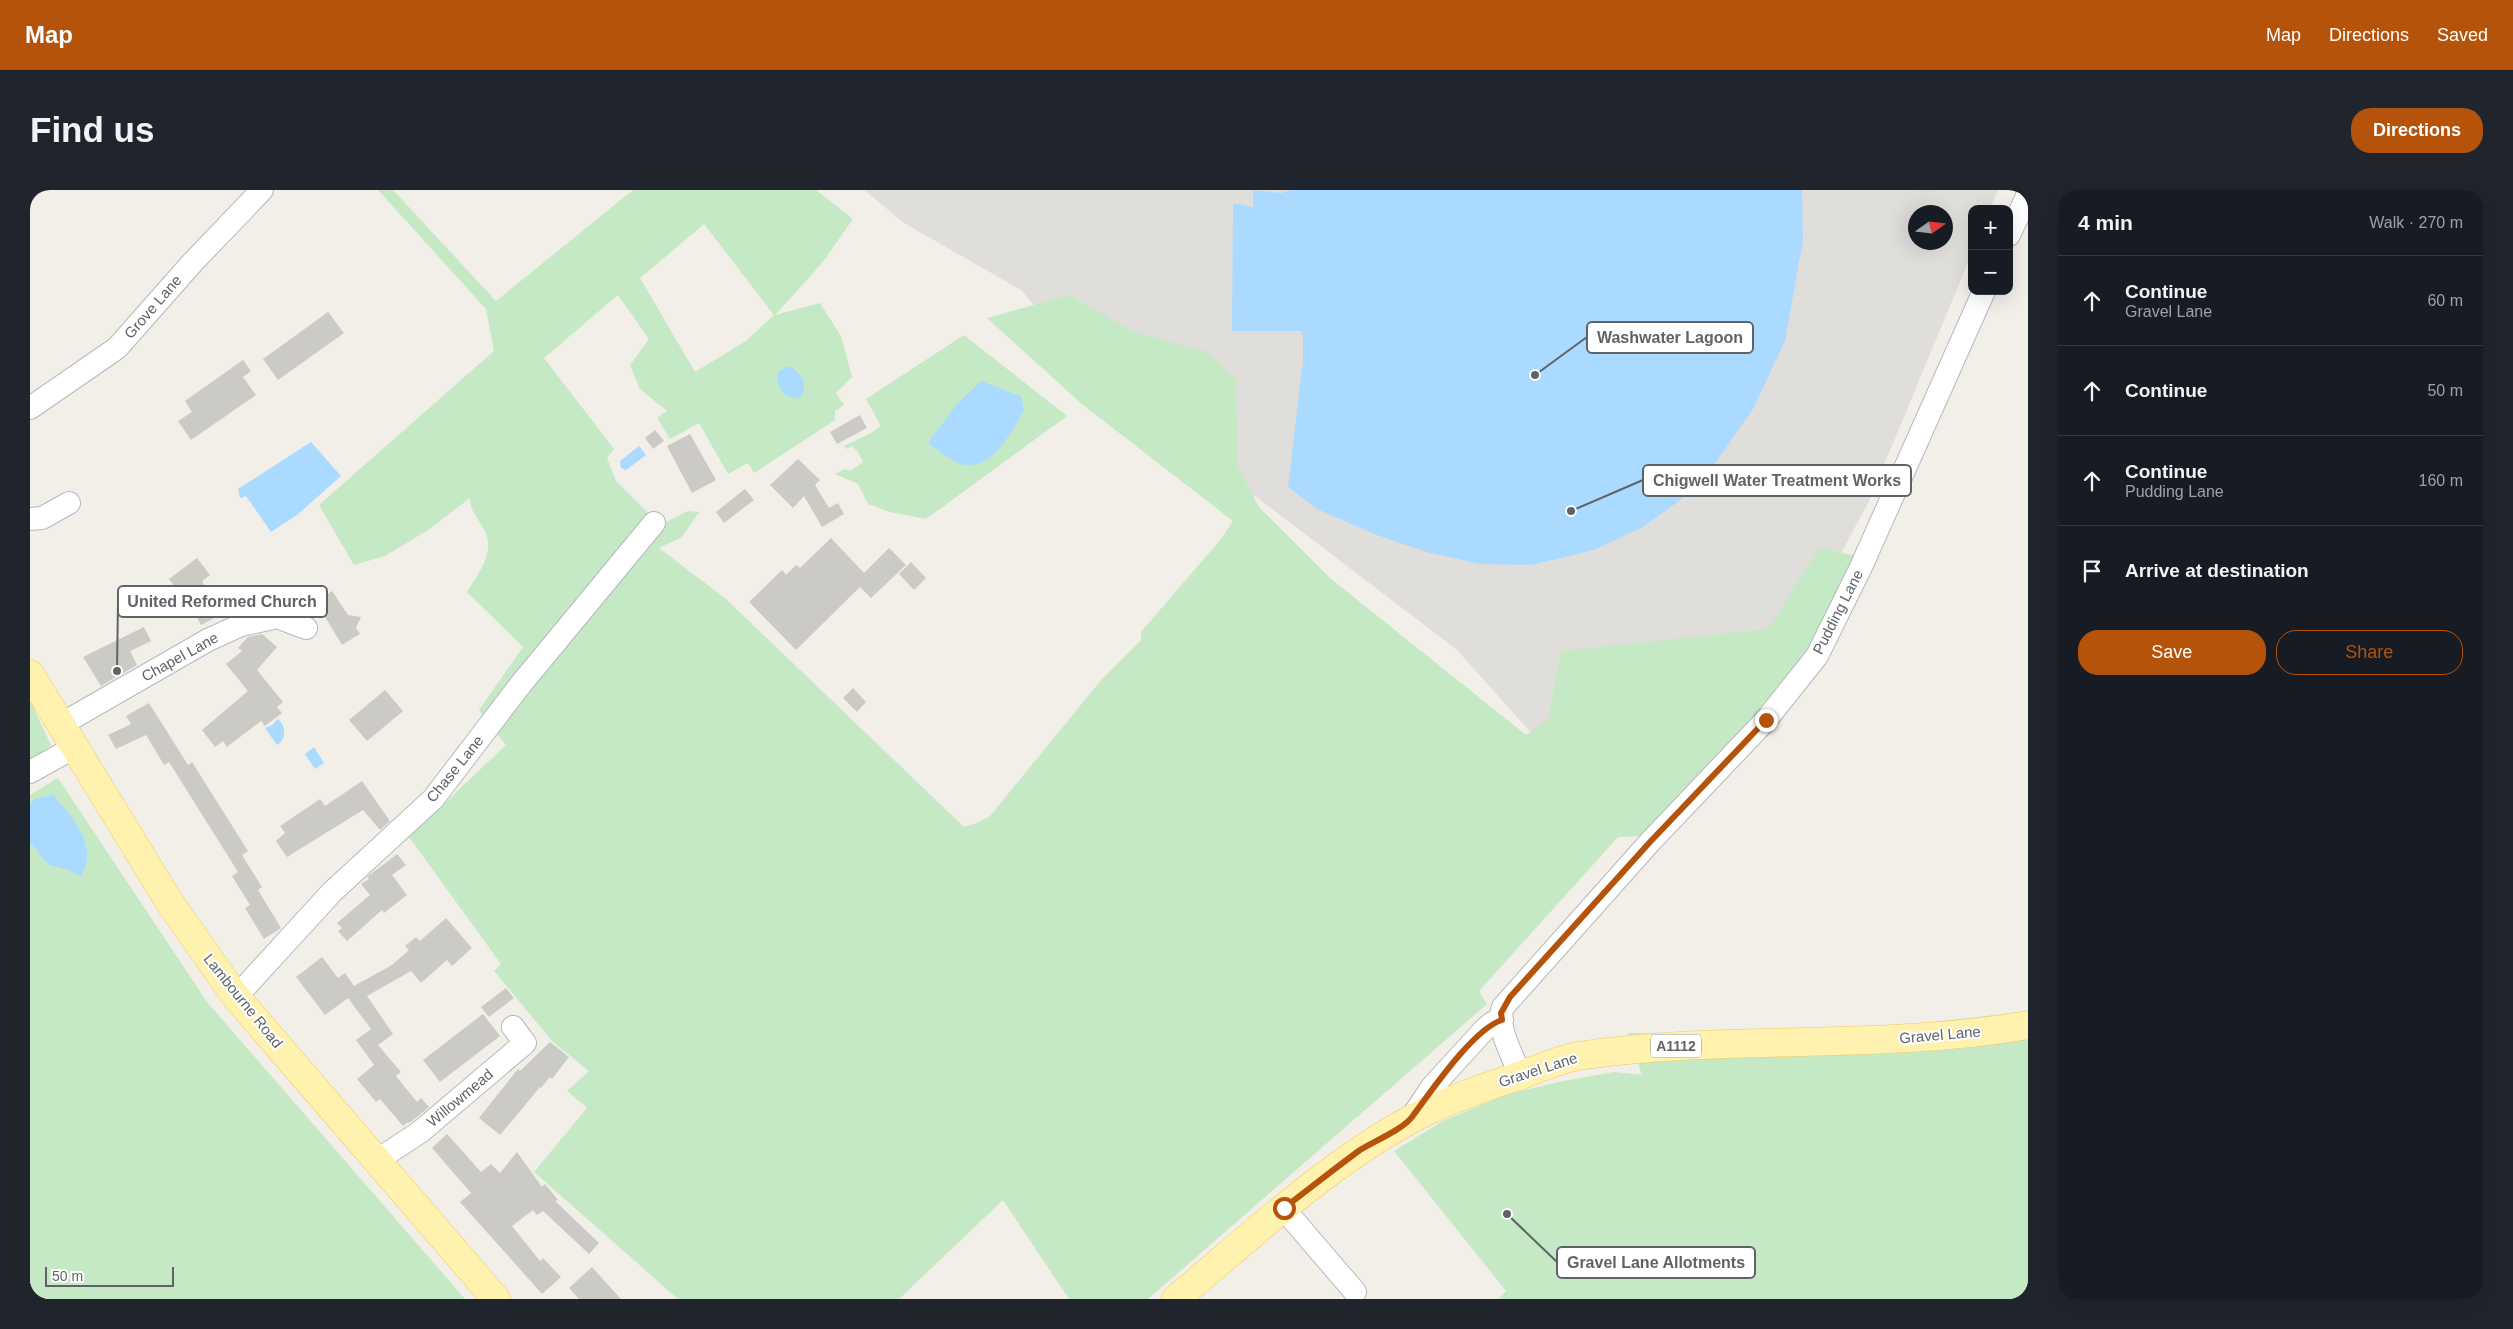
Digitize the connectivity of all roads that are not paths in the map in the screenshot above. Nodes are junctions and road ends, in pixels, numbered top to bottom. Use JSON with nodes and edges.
{"nodes":[{"id":1,"x":262,"y":190,"type":"edge"},
{"id":2,"x":2028,"y":194,"type":"edge"},
{"id":3,"x":2013,"y":226,"type":"edge"},
{"id":4,"x":1982,"y":295,"type":"edge"},
{"id":5,"x":30,"y":408,"type":"edge"},
{"id":6,"x":69,"y":503,"type":"dead end"},
{"id":7,"x":30,"y":520,"type":"edge"},
{"id":8,"x":654,"y":523,"type":"dead end"},
{"id":9,"x":306,"y":628,"type":"dead end"},
{"id":10,"x":30,"y":674,"type":"edge"},
{"id":11,"x":67,"y":736,"type":"junction"},
{"id":12,"x":30,"y":772,"type":"edge"},
{"id":13,"x":236,"y":997,"type":"junction"},
{"id":14,"x":1502,"y":1020,"type":"junction"},
{"id":15,"x":2028,"y":1025,"type":"edge"},
{"id":16,"x":513,"y":1027,"type":"dead end"},
{"id":17,"x":1520,"y":1076,"type":"junction"},
{"id":18,"x":1410,"y":1120,"type":"junction"},
{"id":19,"x":376,"y":1161,"type":"junction"},
{"id":20,"x":1284,"y":1208,"type":"junction"},
{"id":21,"x":1355,"y":1292,"type":"dead end"},
{"id":22,"x":496,"y":1299,"type":"edge"},
{"id":23,"x":1176,"y":1299,"type":"edge"}],
"edges":[{"from":1,"to":5,"type":"street","name":"Grove Lane"},
{"from":2,"to":3,"type":"street"},
{"from":4,"to":14,"type":"street","name":"Pudding Lane"},
{"from":6,"to":7,"type":"street"},
{"from":8,"to":13,"type":"street","name":"Chase Lane"},
{"from":9,"to":11,"type":"street","name":"Chapel Lane"},
{"from":10,"to":11,"type":"main road","name":"Lambourne Road"},
{"from":11,"to":12,"type":"street","name":"Chapel Lane"},
{"from":11,"to":13,"type":"main road","name":"Lambourne Road"},
{"from":13,"to":19,"type":"main road","name":"Lambourne Road"},
{"from":14,"to":17,"type":"street"},
{"from":14,"to":18,"type":"street"},
{"from":15,"to":17,"type":"main road","name":"Gravel Lane","number":"A1112"},
{"from":16,"to":19,"type":"street","name":"Willowmead"},
{"from":17,"to":18,"type":"main road","name":"Gravel Lane","number":"A1112"},
{"from":18,"to":20,"type":"main road","name":"Gravel Lane","number":"A1112"},
{"from":19,"to":22,"type":"main road","name":"Lambourne Road"},
{"from":20,"to":21,"type":"street"},
{"from":20,"to":23,"type":"main road","name":"Gravel Lane","number":"A1112"}]}
